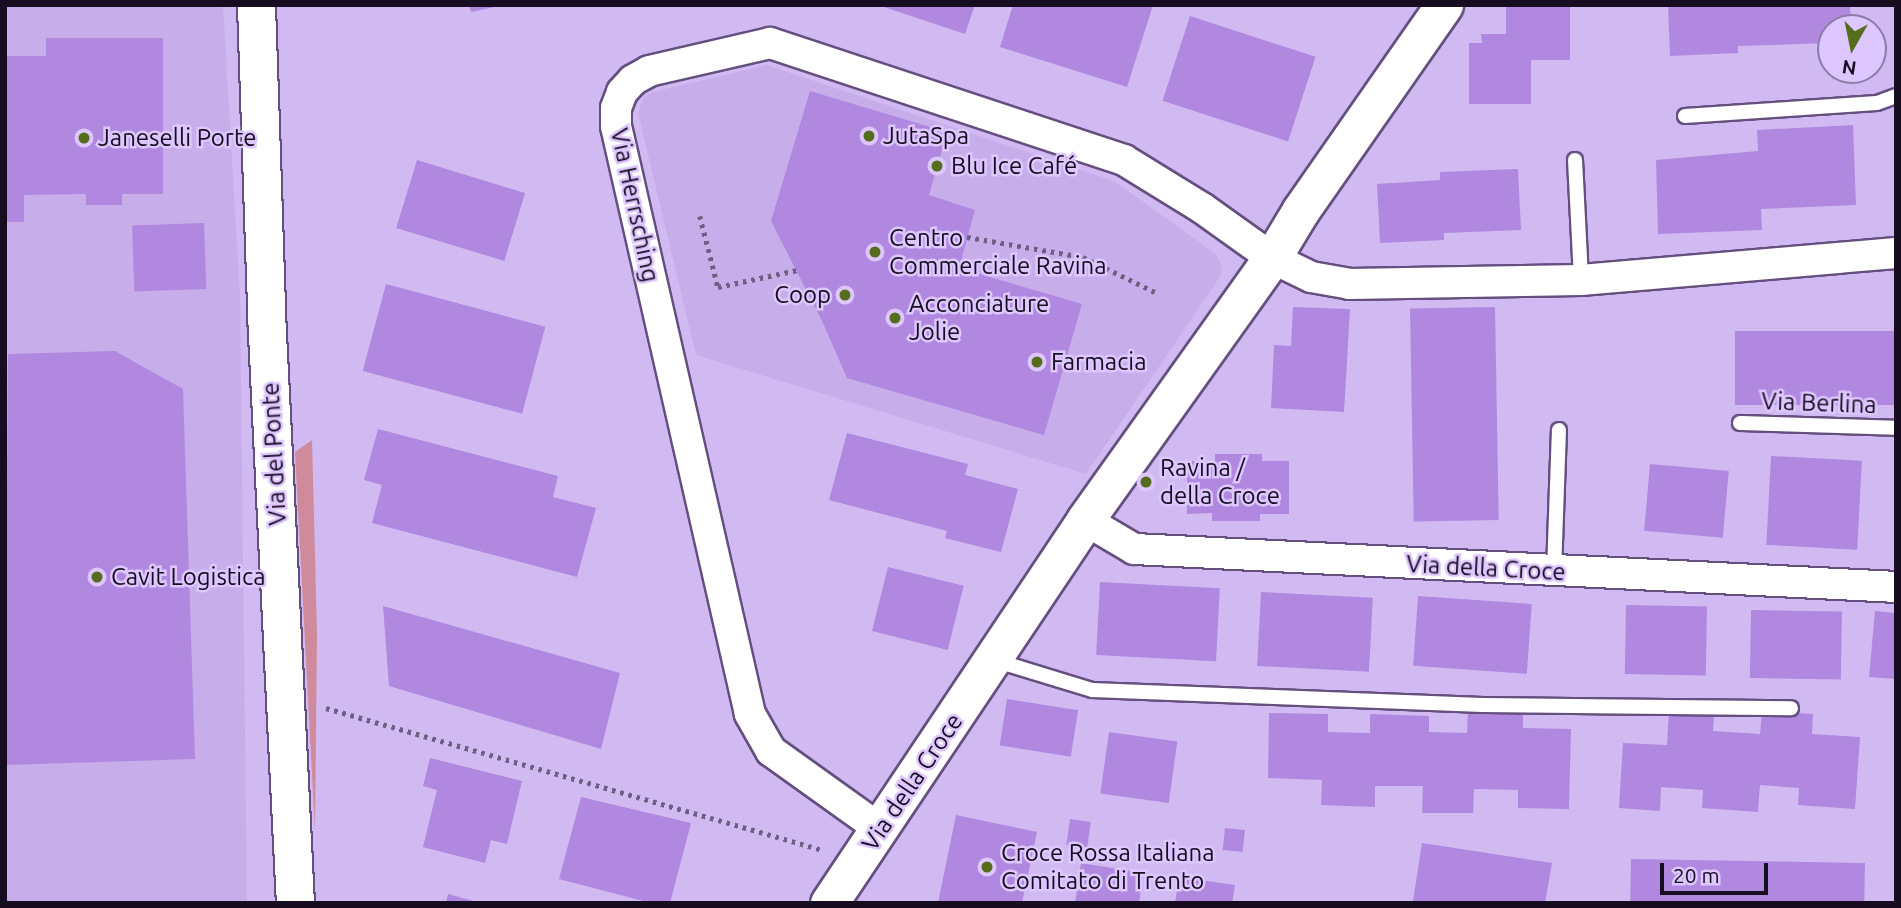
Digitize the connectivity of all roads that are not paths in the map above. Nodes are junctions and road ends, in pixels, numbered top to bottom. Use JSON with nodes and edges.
{"nodes":[{"id":1,"x":256,"y":5,"type":"edge"},
{"id":2,"x":1444,"y":5,"type":"edge"},
{"id":3,"x":1896,"y":96,"type":"edge"},
{"id":4,"x":1685,"y":116,"type":"dead end"},
{"id":5,"x":1575,"y":160,"type":"dead end"},
{"id":6,"x":1896,"y":253,"type":"edge"},
{"id":7,"x":1272,"y":258,"type":"junction"},
{"id":8,"x":1581,"y":280,"type":"junction"},
{"id":9,"x":1740,"y":423,"type":"dead end"},
{"id":10,"x":1896,"y":428,"type":"edge"},
{"id":11,"x":1559,"y":430,"type":"dead end"},
{"id":12,"x":1085,"y":520,"type":"junction"},
{"id":13,"x":1554,"y":572,"type":"junction"},
{"id":14,"x":1896,"y":587,"type":"edge"},
{"id":15,"x":994,"y":660,"type":"junction"},
{"id":16,"x":1791,"y":708,"type":"dead end"},
{"id":17,"x":880,"y":829,"type":"junction"},
{"id":18,"x":295,"y":903,"type":"edge"},
{"id":19,"x":829,"y":903,"type":"edge"}],
"edges":[{"from":1,"to":18,"type":"street","name":"Via del Ponte"},
{"from":2,"to":7,"type":"street","name":"Via della Croce"},
{"from":3,"to":4,"type":"lane"},
{"from":5,"to":8,"type":"lane"},
{"from":6,"to":8,"type":"street"},
{"from":7,"to":8,"type":"street"},
{"from":7,"to":12,"type":"street","name":"Via della Croce"},
{"from":7,"to":17,"type":"street","name":"Via Herrsching"},
{"from":9,"to":10,"type":"lane","name":"Via Berlina"},
{"from":11,"to":13,"type":"lane"},
{"from":12,"to":13,"type":"street","name":"Via della Croce"},
{"from":12,"to":15,"type":"street","name":"Via della Croce"},
{"from":13,"to":14,"type":"street","name":"Via della Croce"},
{"from":15,"to":16,"type":"lane"},
{"from":15,"to":17,"type":"street","name":"Via della Croce"},
{"from":17,"to":19,"type":"street","name":"Via della Croce"}]}
